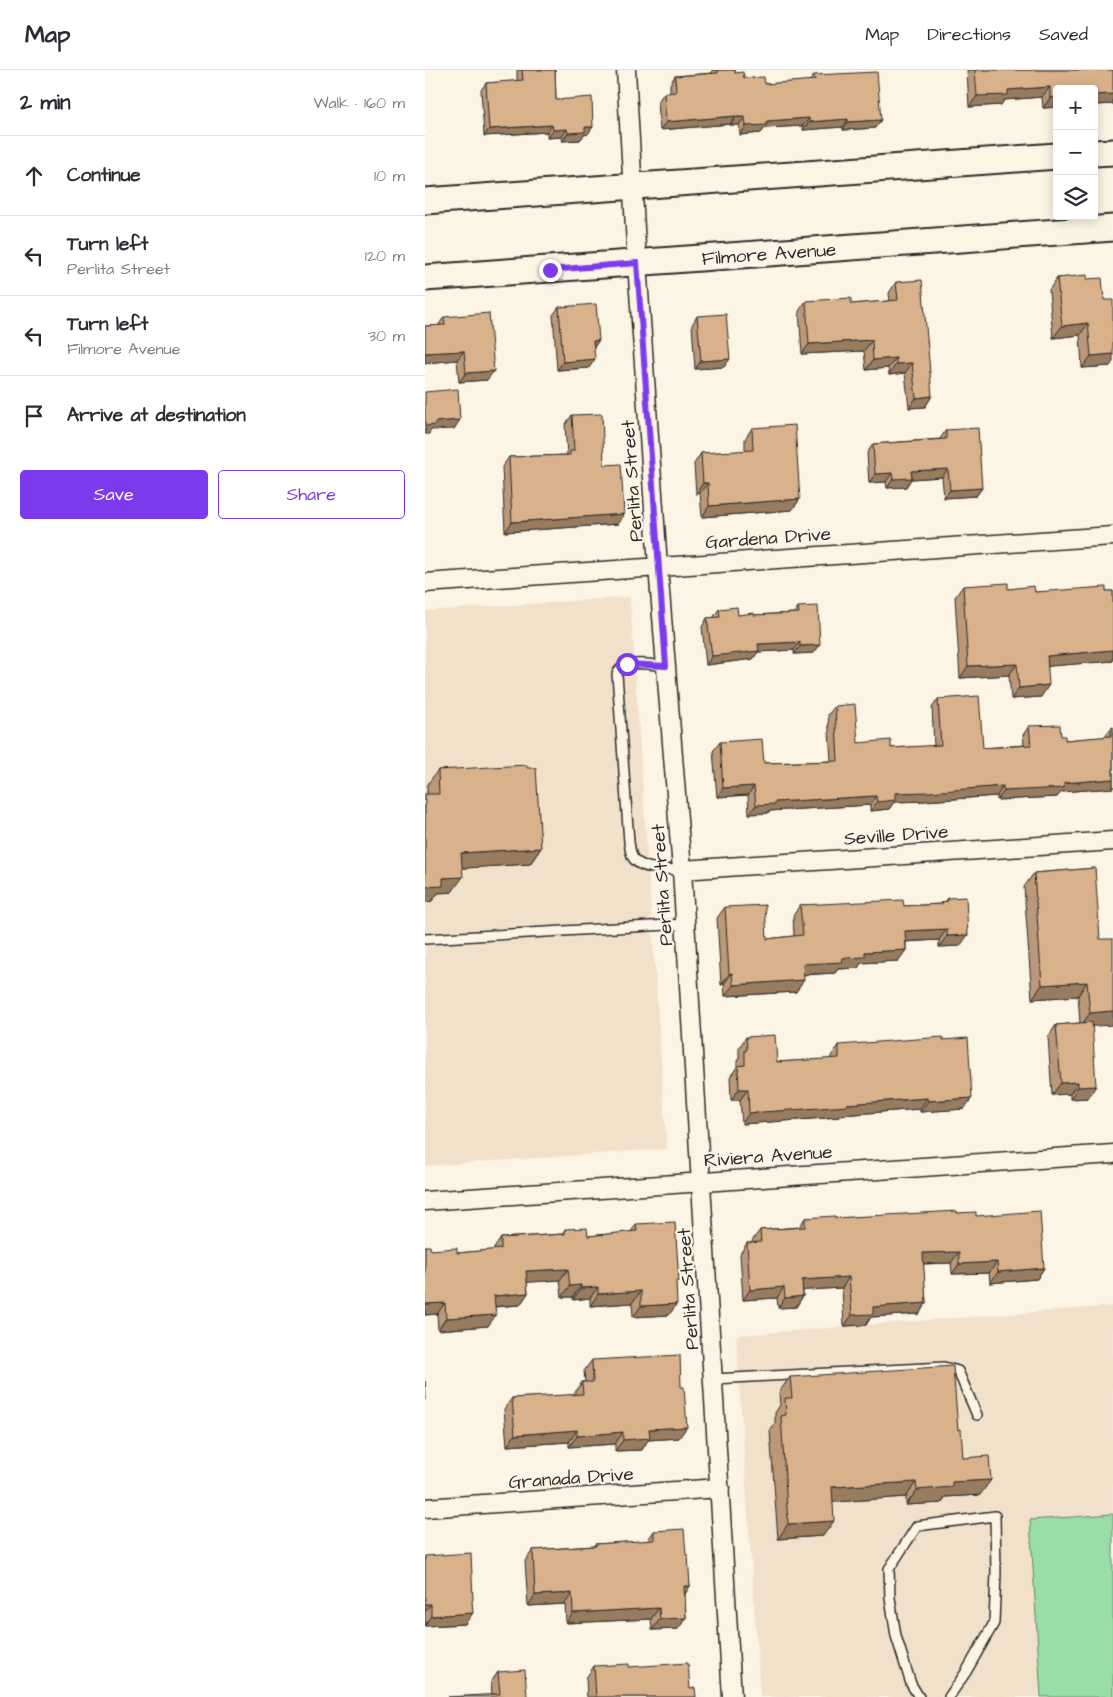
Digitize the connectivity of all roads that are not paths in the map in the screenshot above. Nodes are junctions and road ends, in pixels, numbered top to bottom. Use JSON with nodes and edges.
{"nodes":[{"id":1,"x":626,"y":70,"type":"edge"},
{"id":2,"x":1113,"y":152,"type":"edge"},
{"id":3,"x":1098,"y":153,"type":"edge"},
{"id":4,"x":1053,"y":156,"type":"edge"},
{"id":5,"x":634,"y":186,"type":"junction"},
{"id":6,"x":425,"y":201,"type":"edge"},
{"id":7,"x":1113,"y":228,"type":"edge"},
{"id":8,"x":637,"y":263,"type":"junction"},
{"id":9,"x":425,"y":278,"type":"edge"},
{"id":10,"x":1113,"y":536,"type":"edge"},
{"id":11,"x":658,"y":566,"type":"junction"},
{"id":12,"x":425,"y":583,"type":"edge"},
{"id":13,"x":666,"y":666,"type":"junction"},
{"id":14,"x":1113,"y":841,"type":"edge"},
{"id":15,"x":682,"y":870,"type":"junction"},
{"id":16,"x":685,"y":924,"type":"junction"},
{"id":17,"x":425,"y":939,"type":"edge"},
{"id":18,"x":1113,"y":1154,"type":"edge"},
{"id":19,"x":701,"y":1181,"type":"junction"},
{"id":20,"x":425,"y":1200,"type":"edge"},
{"id":21,"x":714,"y":1379,"type":"junction"},
{"id":22,"x":977,"y":1415,"type":"dead end"},
{"id":23,"x":720,"y":1488,"type":"junction"},
{"id":24,"x":425,"y":1508,"type":"edge"},
{"id":25,"x":732,"y":1697,"type":"edge"},
{"id":26,"x":919,"y":1697,"type":"edge"},
{"id":27,"x":949,"y":1697,"type":"edge"}],
"edges":[{"from":1,"to":5,"type":"street","name":"Perlita Street"},
{"from":2,"to":3,"type":"street"},
{"from":4,"to":5,"type":"street"},
{"from":5,"to":6,"type":"street"},
{"from":5,"to":8,"type":"street","name":"Perlita Street"},
{"from":7,"to":8,"type":"street","name":"Filmore Avenue"},
{"from":8,"to":9,"type":"street","name":"Filmore Avenue"},
{"from":8,"to":11,"type":"street","name":"Perlita Street"},
{"from":10,"to":11,"type":"street","name":"Gardena Drive"},
{"from":11,"to":12,"type":"street","name":"Gardena Drive"},
{"from":11,"to":13,"type":"street","name":"Perlita Street"},
{"from":13,"to":15,"type":"street","name":"Perlita Street"},
{"from":13,"to":15,"type":"lane"},
{"from":14,"to":15,"type":"street","name":"Seville Drive"},
{"from":15,"to":16,"type":"street","name":"Perlita Street"},
{"from":16,"to":17,"type":"lane"},
{"from":16,"to":19,"type":"street","name":"Perlita Street"},
{"from":18,"to":19,"type":"street","name":"Riviera Avenue"},
{"from":19,"to":20,"type":"street","name":"Riviera Avenue"},
{"from":19,"to":21,"type":"street","name":"Perlita Street"},
{"from":21,"to":22,"type":"lane"},
{"from":21,"to":23,"type":"street","name":"Perlita Street"},
{"from":23,"to":24,"type":"street","name":"Granada Drive"},
{"from":23,"to":25,"type":"street","name":"Perlita Street"},
{"from":26,"to":27,"type":"lane"}]}
